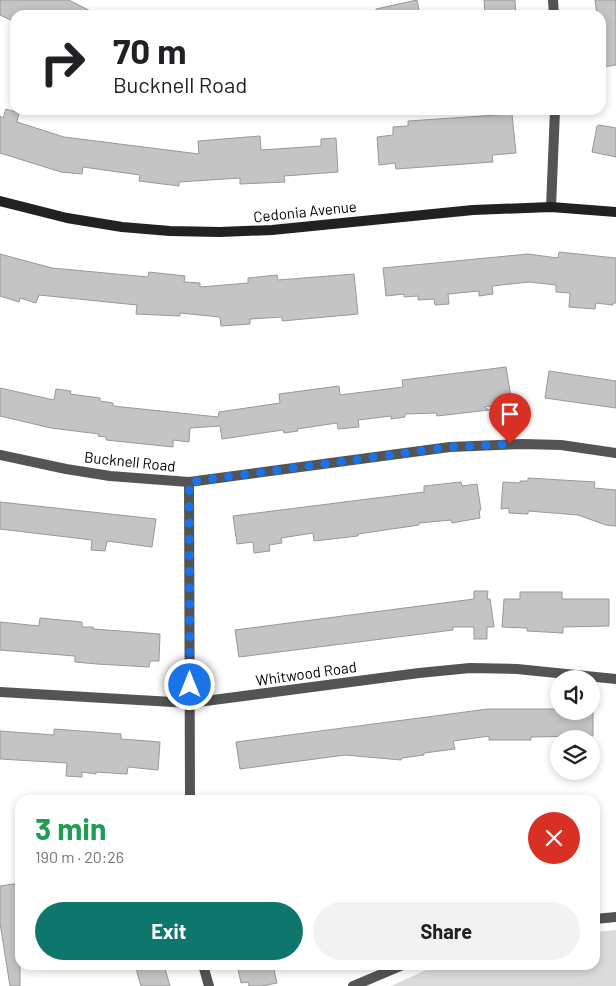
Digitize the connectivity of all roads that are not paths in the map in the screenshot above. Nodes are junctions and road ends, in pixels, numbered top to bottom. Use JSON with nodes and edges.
{"nodes":[{"id":1,"x":555,"y":115,"type":"edge"},
{"id":2,"x":0,"y":202,"type":"edge"},
{"id":3,"x":551,"y":207,"type":"junction"},
{"id":4,"x":616,"y":212,"type":"edge"},
{"id":5,"x":616,"y":453,"type":"edge"},
{"id":6,"x":0,"y":455,"type":"edge"},
{"id":7,"x":189,"y":482,"type":"junction"},
{"id":8,"x":616,"y":679,"type":"edge"},
{"id":9,"x":0,"y":692,"type":"edge"},
{"id":10,"x":190,"y":703,"type":"junction"},
{"id":11,"x":190,"y":795,"type":"edge"},
{"id":12,"x":616,"y":917,"type":"edge"},
{"id":13,"x":600,"y":919,"type":"edge"},
{"id":14,"x":204,"y":970,"type":"edge"},
{"id":15,"x":390,"y":970,"type":"edge"},
{"id":16,"x":209,"y":986,"type":"edge"},
{"id":17,"x":353,"y":986,"type":"edge"}],
"edges":[{"from":1,"to":3,"type":"street"},
{"from":2,"to":3,"type":"street","name":"Cedonia Avenue"},
{"from":3,"to":4,"type":"street","name":"Cedonia Avenue"},
{"from":5,"to":7,"type":"street","name":"Bucknell Road"},
{"from":6,"to":7,"type":"street","name":"Bucknell Road"},
{"from":7,"to":10,"type":"street"},
{"from":8,"to":10,"type":"street","name":"Whitwood Road"},
{"from":9,"to":10,"type":"street","name":"Whitwood Road"},
{"from":10,"to":11,"type":"street"},
{"from":12,"to":13,"type":"street"},
{"from":14,"to":16,"type":"street"},
{"from":15,"to":17,"type":"street"}]}
